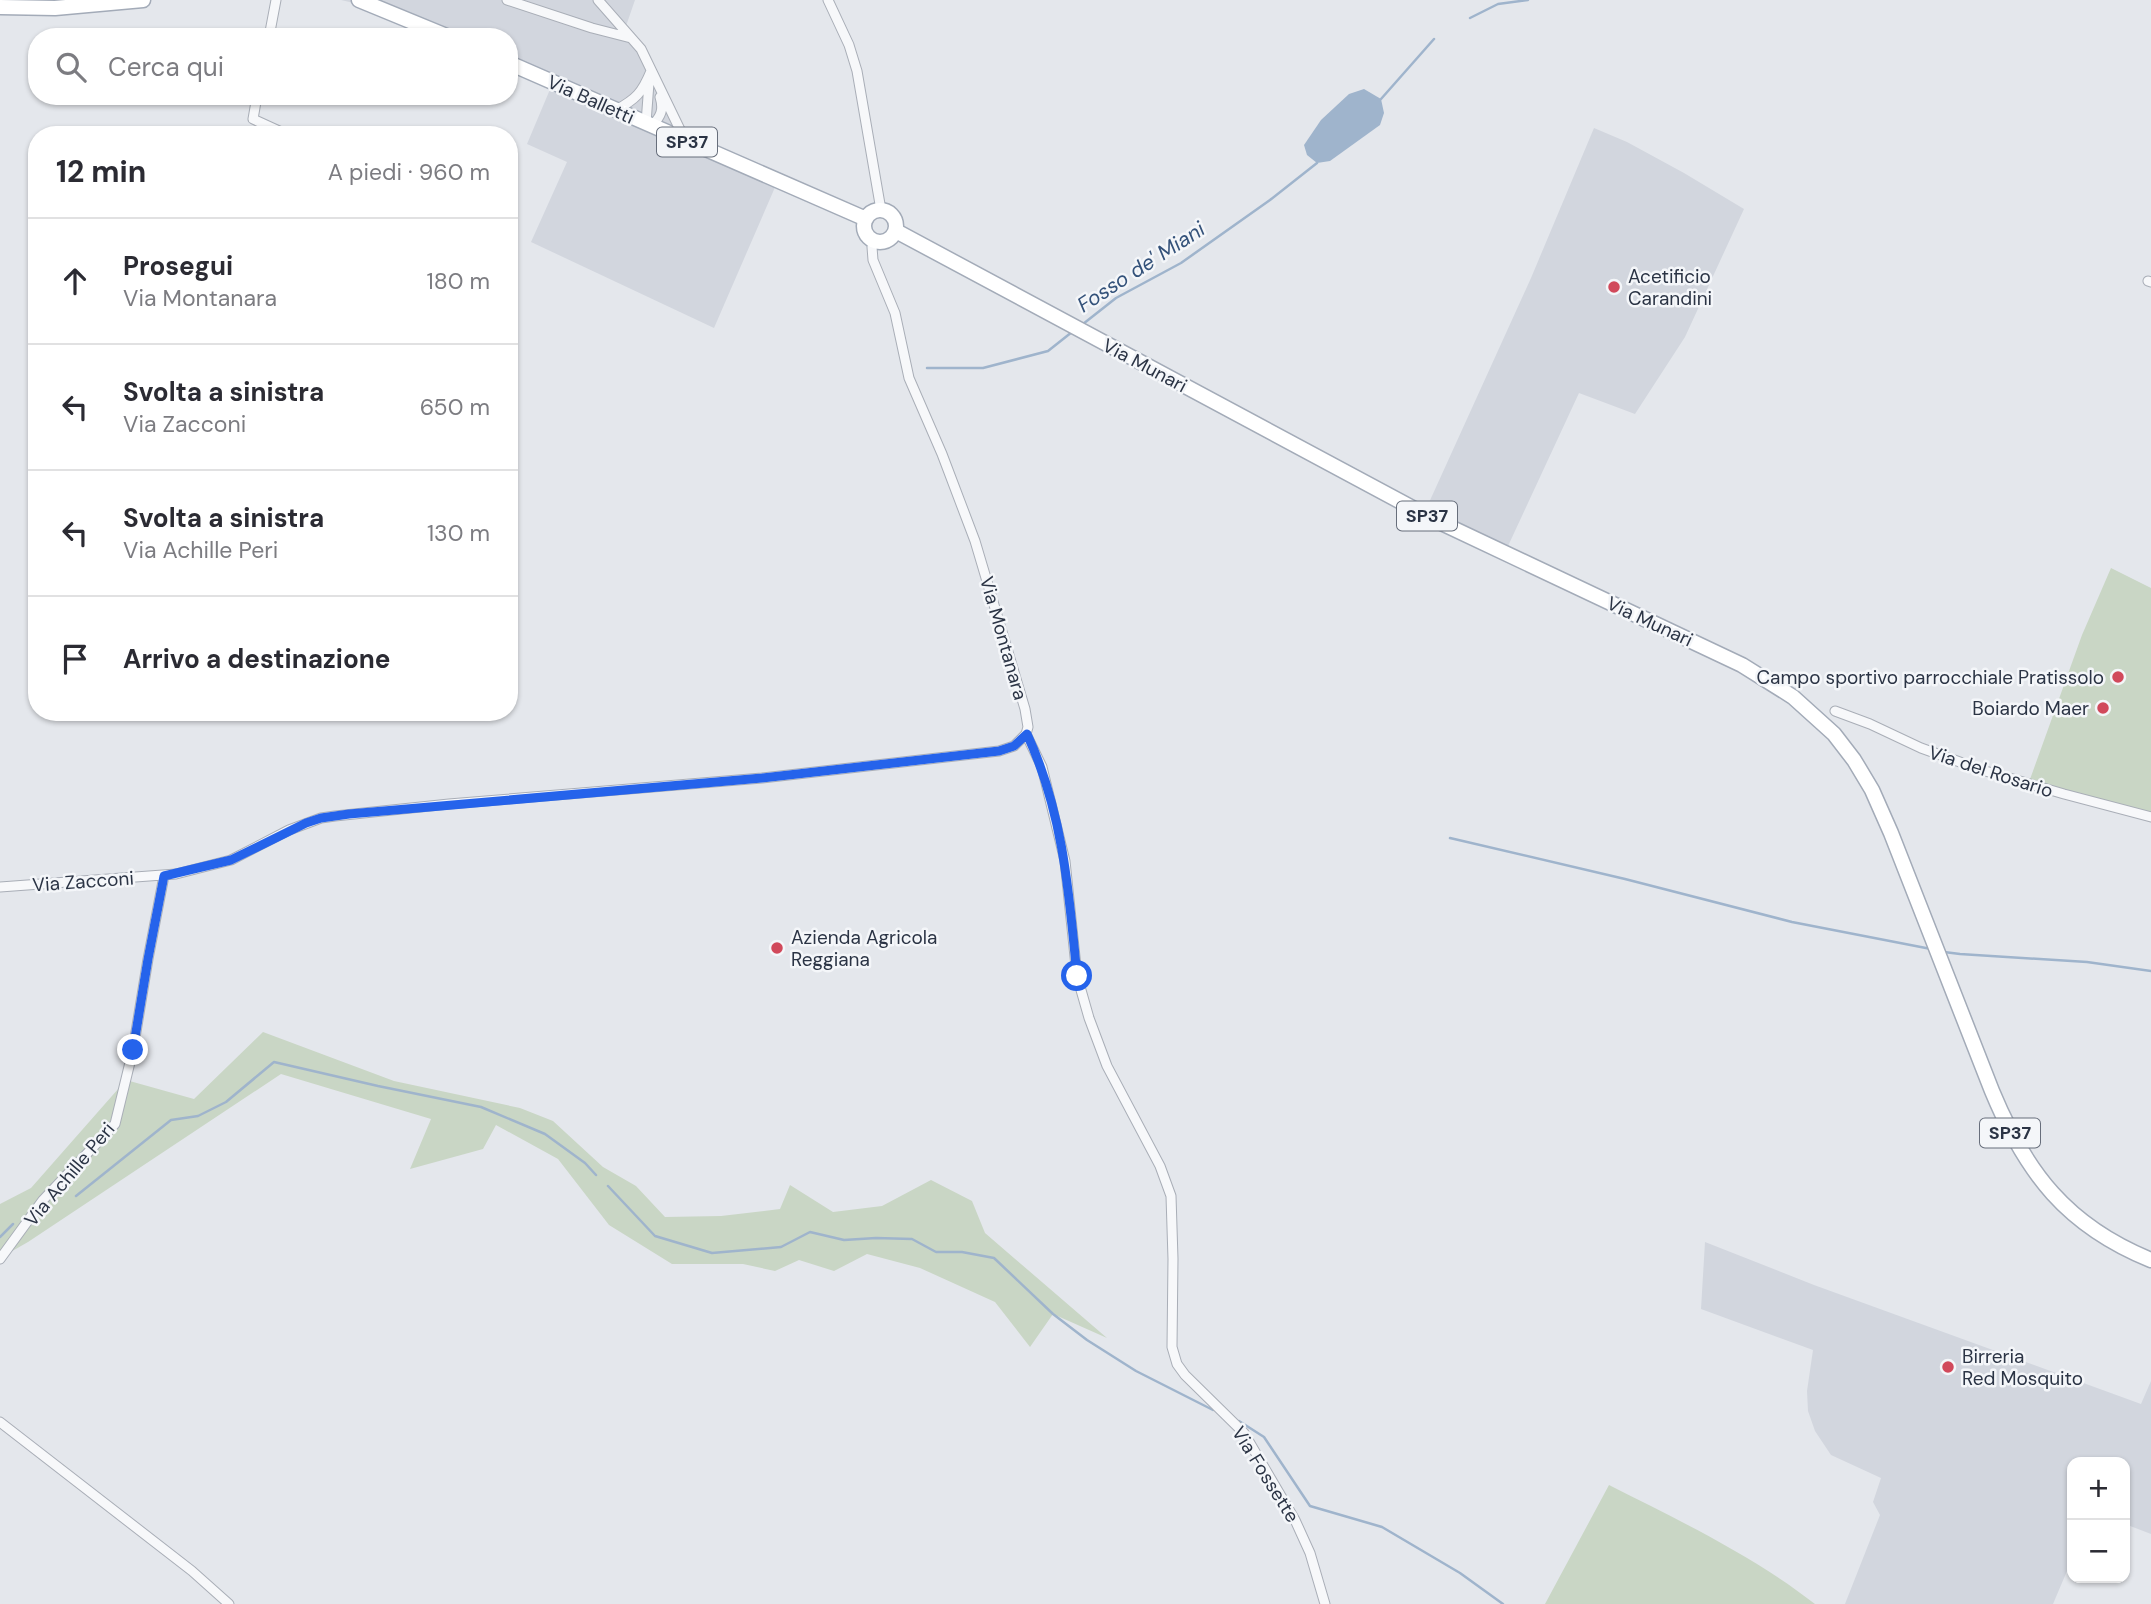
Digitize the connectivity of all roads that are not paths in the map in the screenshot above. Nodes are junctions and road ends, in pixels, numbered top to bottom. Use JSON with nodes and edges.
{"nodes":[{"id":1,"x":144,"y":0,"type":"edge"},
{"id":2,"x":276,"y":0,"type":"edge"},
{"id":3,"x":359,"y":0,"type":"edge"},
{"id":4,"x":507,"y":0,"type":"edge"},
{"id":5,"x":598,"y":0,"type":"edge"},
{"id":6,"x":828,"y":0,"type":"edge"},
{"id":7,"x":0,"y":7,"type":"edge"},
{"id":8,"x":271,"y":28,"type":"edge"},
{"id":9,"x":427,"y":28,"type":"edge"},
{"id":10,"x":633,"y":38,"type":"junction"},
{"id":11,"x":518,"y":67,"type":"edge"},
{"id":12,"x":651,"y":71,"type":"junction"},
{"id":13,"x":656,"y":82,"type":"junction"},
{"id":14,"x":255,"y":105,"type":"edge"},
{"id":15,"x":615,"y":110,"type":"junction"},
{"id":16,"x":649,"y":125,"type":"junction"},
{"id":17,"x":268,"y":126,"type":"edge"},
{"id":18,"x":685,"y":141,"type":"junction"},
{"id":19,"x":881,"y":210,"type":"junction"},
{"id":20,"x":866,"y":219,"type":"junction"},
{"id":21,"x":896,"y":232,"type":"junction"},
{"id":22,"x":874,"y":241,"type":"junction"},
{"id":23,"x":1835,"y":711,"type":"dead end"},
{"id":24,"x":1027,"y":734,"type":"junction"},
{"id":25,"x":2151,"y":817,"type":"edge"},
{"id":26,"x":164,"y":876,"type":"junction"},
{"id":27,"x":0,"y":887,"type":"edge"},
{"id":28,"x":1171,"y":1196,"type":"joint"},
{"id":29,"x":0,"y":1259,"type":"edge"},
{"id":30,"x":2151,"y":1260,"type":"edge"},
{"id":31,"x":0,"y":1422,"type":"edge"},
{"id":32,"x":229,"y":1604,"type":"edge"},
{"id":33,"x":1325,"y":1604,"type":"edge"}],
"edges":[{"from":1,"to":7,"type":"main road"},
{"from":2,"to":8,"type":"street"},
{"from":3,"to":9,"type":"main road"},
{"from":4,"to":10,"type":"street"},
{"from":5,"to":10,"type":"street"},
{"from":6,"to":19,"type":"street"},
{"from":10,"to":12,"type":"street"},
{"from":11,"to":15,"type":"main road","name":"Via Balletti","number":"SP37"},
{"from":12,"to":13,"type":"street"},
{"from":12,"to":15,"type":"street"},
{"from":12,"to":16,"type":"street"},
{"from":13,"to":16,"type":"street"},
{"from":13,"to":18,"type":"street"},
{"from":14,"to":17,"type":"street"},
{"from":15,"to":16,"type":"main road","name":"Via Balletti","number":"SP37"},
{"from":16,"to":18,"type":"main road","name":"Via Balletti","number":"SP37"},
{"from":18,"to":20,"type":"main road","name":"Via Balletti","number":"SP37"},
{"from":19,"to":20,"type":"main road"},
{"from":19,"to":21,"type":"main road","name":"Via Munari","number":"SP37"},
{"from":20,"to":22,"type":"main road"},
{"from":21,"to":22,"type":"main road"},
{"from":21,"to":30,"type":"main road","name":"Via Munari","number":"SP37"},
{"from":22,"to":24,"type":"street","name":"Via Montanara"},
{"from":23,"to":25,"type":"street","name":"Via del Rosario"},
{"from":24,"to":26,"type":"street","name":"Via Zacconi"},
{"from":24,"to":28,"type":"street","name":"Via Montanara"},
{"from":26,"to":27,"type":"street","name":"Via Zacconi"},
{"from":26,"to":29,"type":"street","name":"Via Achille Peri"},
{"from":28,"to":33,"type":"street","name":"Via Fossette"},
{"from":31,"to":32,"type":"street"}]}
